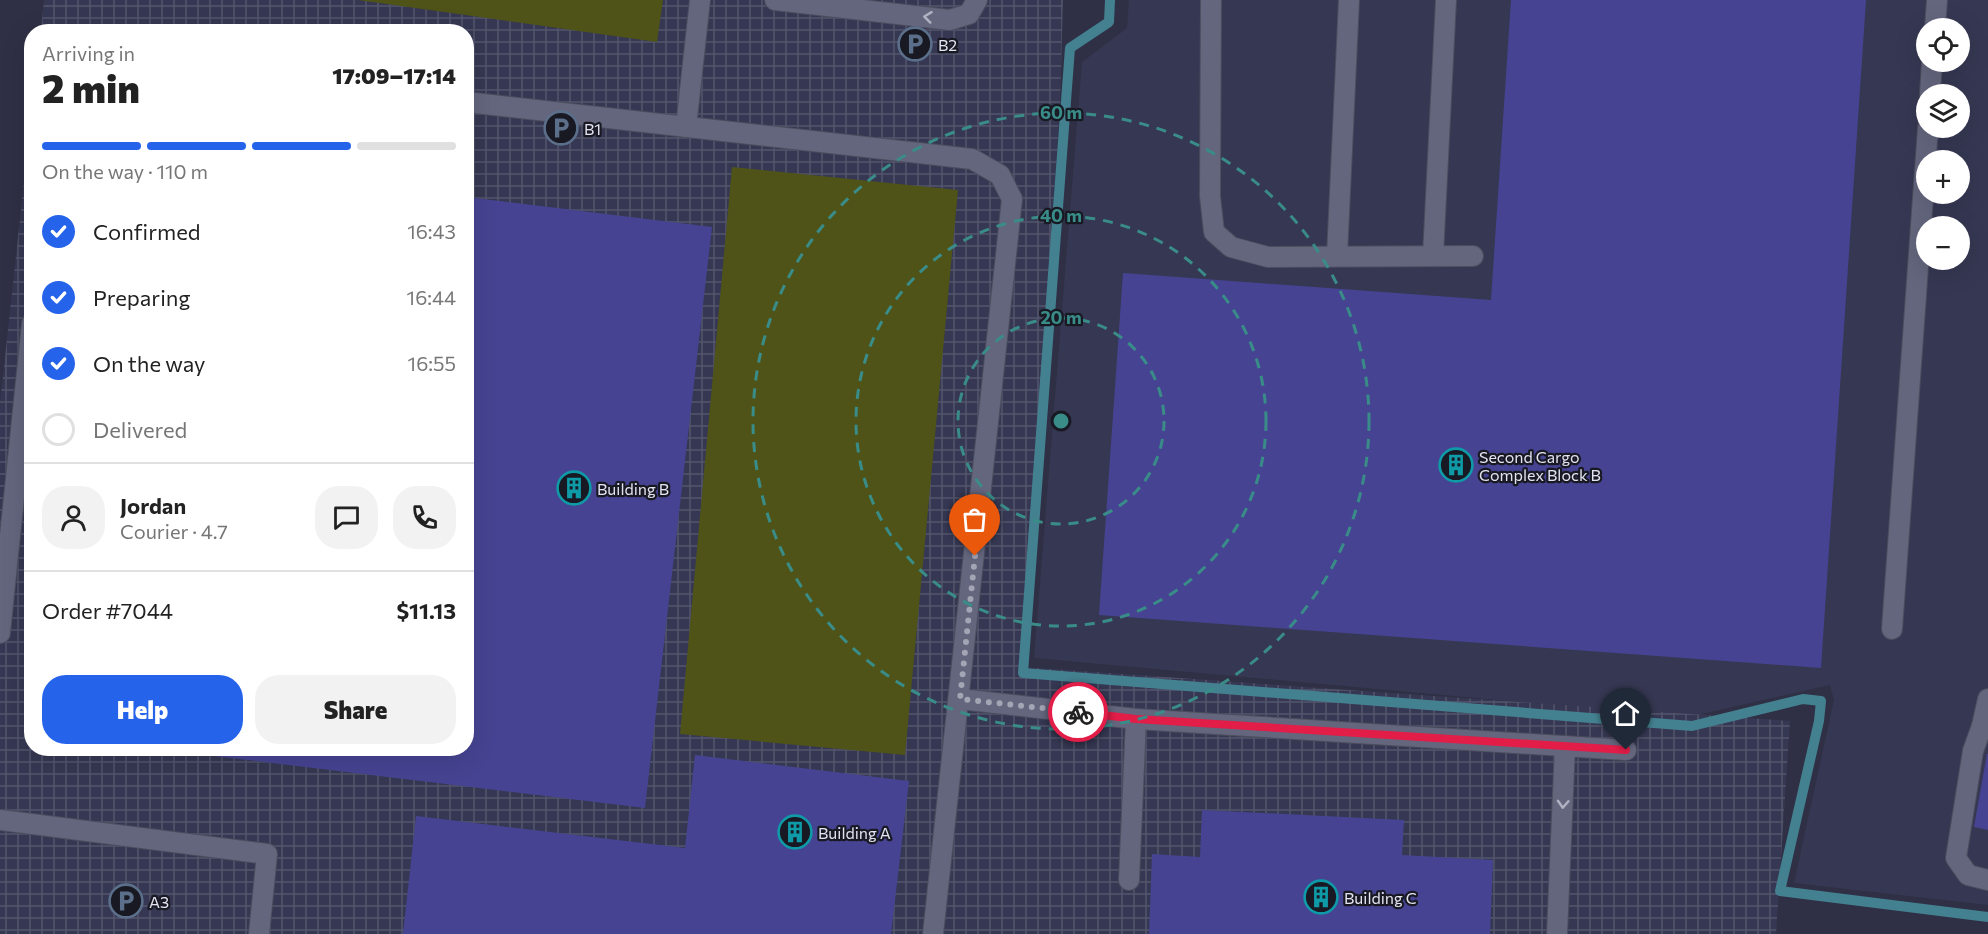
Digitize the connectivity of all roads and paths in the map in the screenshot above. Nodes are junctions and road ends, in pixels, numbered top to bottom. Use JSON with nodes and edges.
{"nodes":[{"id":1,"x":700,"y":0,"type":"edge"},
{"id":2,"x":775,"y":0,"type":"edge"},
{"id":3,"x":977,"y":0,"type":"edge"},
{"id":4,"x":1211,"y":0,"type":"edge"},
{"id":5,"x":1349,"y":0,"type":"edge"},
{"id":6,"x":1446,"y":0,"type":"edge"},
{"id":7,"x":1937,"y":0,"type":"edge"},
{"id":8,"x":1936,"y":18,"type":"edge"},
{"id":9,"x":474,"y":103,"type":"edge"},
{"id":10,"x":686,"y":127,"type":"junction"},
{"id":11,"x":1927,"y":138,"type":"edge"},
{"id":12,"x":1337,"y":256,"type":"junction"},
{"id":13,"x":1433,"y":256,"type":"junction"},
{"id":14,"x":1473,"y":256,"type":"dead end"},
{"id":15,"x":24,"y":400,"type":"edge"},
{"id":16,"x":1893,"y":629,"type":"dead end"},
{"id":17,"x":0,"y":633,"type":"edge"},
{"id":18,"x":960,"y":699,"type":"junction"},
{"id":19,"x":1988,"y":699,"type":"edge"},
{"id":20,"x":1136,"y":719,"type":"junction"},
{"id":21,"x":1985,"y":726,"type":"edge"},
{"id":22,"x":1565,"y":746,"type":"junction"},
{"id":23,"x":1626,"y":750,"type":"dead end"},
{"id":24,"x":0,"y":820,"type":"edge"},
{"id":25,"x":1129,"y":880,"type":"dead end"},
{"id":26,"x":1988,"y":880,"type":"edge"},
{"id":27,"x":259,"y":934,"type":"edge"},
{"id":28,"x":933,"y":934,"type":"edge"},
{"id":29,"x":1557,"y":934,"type":"edge"}],
"edges":[{"from":1,"to":10,"type":"lane"},
{"from":3,"to":2,"type":"lane","one_way":true},
{"from":4,"to":12,"type":"lane"},
{"from":5,"to":12,"type":"lane"},
{"from":6,"to":13,"type":"lane"},
{"from":7,"to":8,"type":"lane"},
{"from":9,"to":10,"type":"lane"},
{"from":10,"to":18,"type":"lane"},
{"from":11,"to":16,"type":"lane"},
{"from":12,"to":13,"type":"lane"},
{"from":13,"to":14,"type":"lane"},
{"from":15,"to":17,"type":"lane"},
{"from":18,"to":20,"type":"lane"},
{"from":18,"to":28,"type":"lane"},
{"from":19,"to":21,"type":"lane"},
{"from":20,"to":22,"type":"lane"},
{"from":20,"to":25,"type":"lane"},
{"from":21,"to":26,"type":"lane"},
{"from":22,"to":23,"type":"lane"},
{"from":22,"to":29,"type":"lane","one_way":true},
{"from":24,"to":27,"type":"lane"}]}
